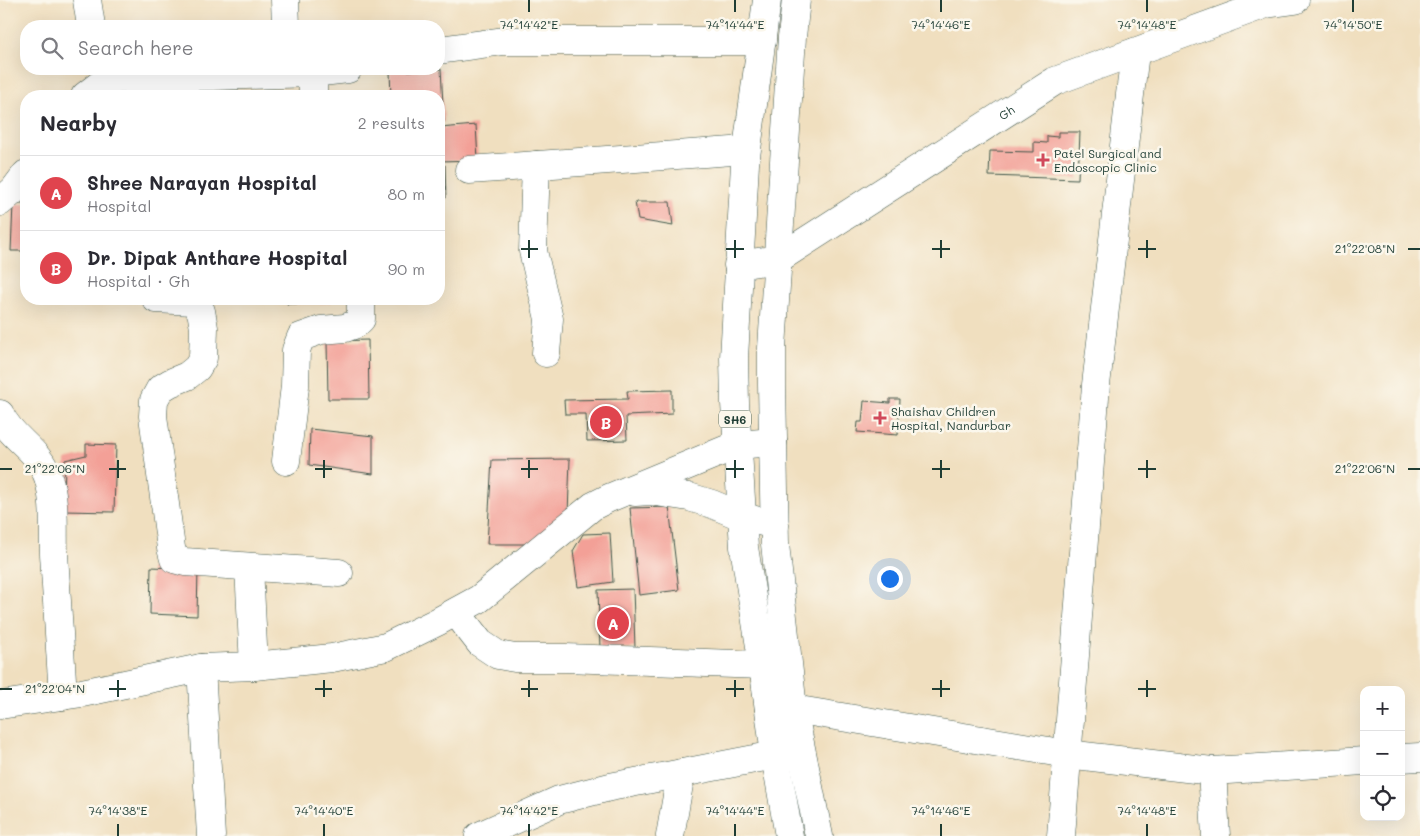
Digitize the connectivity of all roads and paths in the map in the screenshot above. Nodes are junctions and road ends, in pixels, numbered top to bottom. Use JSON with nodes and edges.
{"nodes":[{"id":1,"x":88,"y":0,"type":"edge"},
{"id":2,"x":285,"y":0,"type":"edge"},
{"id":3,"x":767,"y":0,"type":"edge"},
{"id":4,"x":796,"y":0,"type":"edge"},
{"id":5,"x":1295,"y":0,"type":"edge"},
{"id":6,"x":90,"y":20,"type":"edge"},
{"id":7,"x":286,"y":20,"type":"edge"},
{"id":8,"x":762,"y":41,"type":"junction"},
{"id":9,"x":445,"y":49,"type":"edge"},
{"id":10,"x":1135,"y":52,"type":"junction"},
{"id":11,"x":316,"y":75,"type":"edge"},
{"id":12,"x":300,"y":78,"type":"edge"},
{"id":13,"x":93,"y":84,"type":"edge"},
{"id":14,"x":746,"y":150,"type":"junction"},
{"id":15,"x":536,"y":165,"type":"junction"},
{"id":16,"x":469,"y":170,"type":"dead end"},
{"id":17,"x":20,"y":182,"type":"edge"},
{"id":18,"x":0,"y":202,"type":"edge"},
{"id":19,"x":778,"y":258,"type":"junction"},
{"id":20,"x":738,"y":265,"type":"junction"},
{"id":21,"x":196,"y":305,"type":"edge"},
{"id":22,"x":361,"y":305,"type":"edge"},
{"id":23,"x":546,"y":353,"type":"dead end"},
{"id":24,"x":0,"y":414,"type":"edge"},
{"id":25,"x":773,"y":442,"type":"junction"},
{"id":26,"x":737,"y":445,"type":"junction"},
{"id":27,"x":286,"y":461,"type":"dead end"},
{"id":28,"x":624,"y":493,"type":"junction"},
{"id":29,"x":743,"y":517,"type":"junction"},
{"id":30,"x":775,"y":525,"type":"junction"},
{"id":31,"x":249,"y":567,"type":"junction"},
{"id":32,"x":339,"y":573,"type":"dead end"},
{"id":33,"x":456,"y":612,"type":"junction"},
{"id":34,"x":763,"y":665,"type":"junction"},
{"id":35,"x":254,"y":666,"type":"junction"},
{"id":36,"x":202,"y":668,"type":"junction"},
{"id":37,"x":62,"y":696,"type":"junction"},
{"id":38,"x":0,"y":705,"type":"edge"},
{"id":39,"x":780,"y":708,"type":"junction"},
{"id":40,"x":802,"y":752,"type":"junction"},
{"id":41,"x":1067,"y":754,"type":"junction"},
{"id":42,"x":775,"y":755,"type":"junction"},
{"id":43,"x":1420,"y":757,"type":"edge"},
{"id":44,"x":1405,"y":758,"type":"edge"},
{"id":45,"x":1360,"y":760,"type":"edge"},
{"id":46,"x":1212,"y":771,"type":"junction"},
{"id":47,"x":681,"y":774,"type":"junction"},
{"id":48,"x":211,"y":836,"type":"edge"},
{"id":49,"x":479,"y":836,"type":"edge"},
{"id":50,"x":670,"y":836,"type":"edge"},
{"id":51,"x":789,"y":836,"type":"edge"},
{"id":52,"x":819,"y":836,"type":"edge"},
{"id":53,"x":1061,"y":836,"type":"edge"},
{"id":54,"x":1216,"y":836,"type":"edge"}],
"edges":[{"from":1,"to":6,"type":"street"},
{"from":2,"to":7,"type":"street"},
{"from":3,"to":8,"type":"street","number":"SH6"},
{"from":4,"to":19,"type":"street","number":"SH6"},
{"from":5,"to":10,"type":"street","name":"Gh"},
{"from":8,"to":9,"type":"street"},
{"from":8,"to":14,"type":"street","number":"SH6"},
{"from":10,"to":19,"type":"street","name":"Gh"},
{"from":10,"to":41,"type":"street"},
{"from":11,"to":12,"type":"street"},
{"from":12,"to":13,"type":"street"},
{"from":14,"to":15,"type":"street"},
{"from":14,"to":20,"type":"street","number":"SH6"},
{"from":15,"to":16,"type":"street"},
{"from":15,"to":23,"type":"street"},
{"from":17,"to":18,"type":"street"},
{"from":19,"to":20,"type":"street","name":"Gh"},
{"from":19,"to":25,"type":"street","number":"SH6"},
{"from":20,"to":26,"type":"street","number":"SH6"},
{"from":21,"to":31,"type":"street"},
{"from":22,"to":27,"type":"street"},
{"from":24,"to":37,"type":"street"},
{"from":25,"to":26,"type":"street"},
{"from":25,"to":30,"type":"street","number":"SH6"},
{"from":26,"to":28,"type":"street"},
{"from":26,"to":29,"type":"street","number":"SH6"},
{"from":28,"to":29,"type":"street"},
{"from":28,"to":33,"type":"street"},
{"from":29,"to":30,"type":"street"},
{"from":29,"to":34,"type":"street","number":"SH6"},
{"from":30,"to":39,"type":"street","number":"SH6"},
{"from":31,"to":32,"type":"street"},
{"from":31,"to":35,"type":"street"},
{"from":33,"to":34,"type":"street"},
{"from":33,"to":35,"type":"street"},
{"from":34,"to":39,"type":"street","number":"SH6"},
{"from":35,"to":36,"type":"street"},
{"from":36,"to":37,"type":"street"},
{"from":36,"to":48,"type":"street"},
{"from":37,"to":38,"type":"street"},
{"from":39,"to":40,"type":"street","number":"SH6"},
{"from":39,"to":41,"type":"street"},
{"from":39,"to":42,"type":"street","number":"SH6"},
{"from":40,"to":42,"type":"street"},
{"from":40,"to":52,"type":"street","number":"SH6"},
{"from":41,"to":46,"type":"street"},
{"from":41,"to":53,"type":"street"},
{"from":42,"to":47,"type":"street"},
{"from":42,"to":51,"type":"street","number":"SH6"},
{"from":43,"to":44,"type":"street"},
{"from":45,"to":46,"type":"street"},
{"from":46,"to":54,"type":"street"},
{"from":47,"to":49,"type":"street"},
{"from":47,"to":50,"type":"street"}]}
